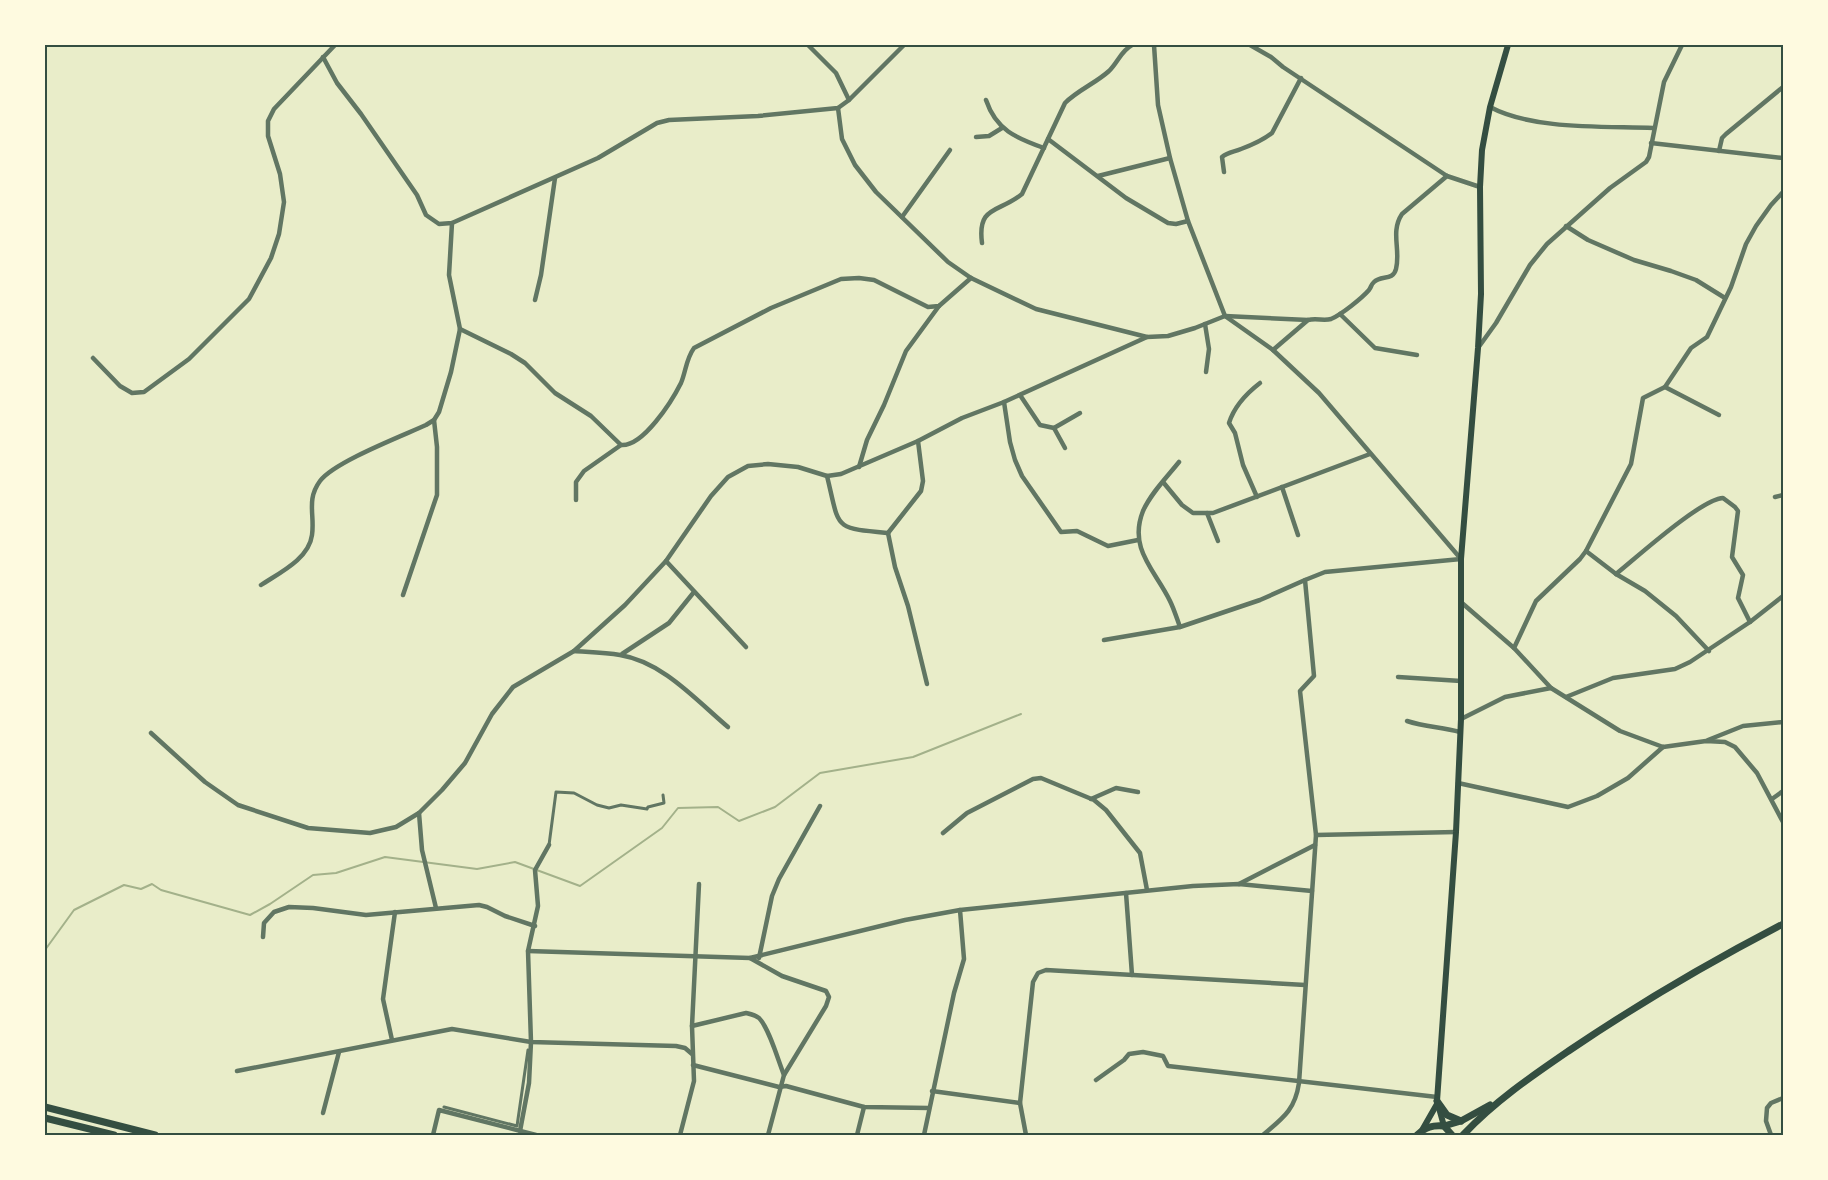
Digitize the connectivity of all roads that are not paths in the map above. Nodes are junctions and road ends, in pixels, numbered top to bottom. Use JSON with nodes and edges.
{"nodes":[{"id":1,"x":335,"y":45,"type":"edge"},
{"id":2,"x":808,"y":45,"type":"edge"},
{"id":3,"x":904,"y":45,"type":"edge"},
{"id":4,"x":1132,"y":45,"type":"edge"},
{"id":5,"x":1154,"y":45,"type":"edge"},
{"id":6,"x":1250,"y":45,"type":"edge"},
{"id":7,"x":1508,"y":45,"type":"edge"},
{"id":8,"x":1683,"y":45,"type":"edge"},
{"id":9,"x":322,"y":57,"type":"junction"},
{"id":10,"x":1300,"y":78,"type":"junction"},
{"id":11,"x":1783,"y":87,"type":"edge"},
{"id":12,"x":849,"y":100,"type":"junction"},
{"id":13,"x":986,"y":100,"type":"dead end"},
{"id":14,"x":1490,"y":107,"type":"junction"},
{"id":15,"x":838,"y":108,"type":"junction"},
{"id":16,"x":1002,"y":128,"type":"junction"},
{"id":17,"x":1653,"y":128,"type":"junction"},
{"id":18,"x":976,"y":137,"type":"dead end"},
{"id":19,"x":1048,"y":139,"type":"junction"},
{"id":20,"x":1651,"y":143,"type":"junction"},
{"id":21,"x":1044,"y":148,"type":"junction"},
{"id":22,"x":950,"y":150,"type":"dead end"},
{"id":23,"x":1719,"y":151,"type":"junction"},
{"id":24,"x":1170,"y":158,"type":"junction"},
{"id":25,"x":1783,"y":158,"type":"edge"},
{"id":26,"x":1224,"y":172,"type":"dead end"},
{"id":27,"x":1447,"y":176,"type":"junction"},
{"id":28,"x":1098,"y":177,"type":"junction"},
{"id":29,"x":555,"y":178,"type":"junction"},
{"id":30,"x":1480,"y":187,"type":"junction"},
{"id":31,"x":1783,"y":192,"type":"edge"},
{"id":32,"x":902,"y":217,"type":"junction"},
{"id":33,"x":1188,"y":221,"type":"junction"},
{"id":34,"x":452,"y":223,"type":"junction"},
{"id":35,"x":1566,"y":226,"type":"junction"},
{"id":36,"x":982,"y":243,"type":"dead end"},
{"id":37,"x":972,"y":278,"type":"junction"},
{"id":38,"x":1725,"y":298,"type":"junction"},
{"id":39,"x":535,"y":300,"type":"dead end"},
{"id":40,"x":939,"y":306,"type":"junction"},
{"id":41,"x":1340,"y":314,"type":"junction"},
{"id":42,"x":1224,"y":316,"type":"junction"},
{"id":43,"x":1308,"y":320,"type":"junction"},
{"id":44,"x":1204,"y":324,"type":"junction"},
{"id":45,"x":460,"y":329,"type":"junction"},
{"id":46,"x":1147,"y":337,"type":"junction"},
{"id":47,"x":1478,"y":348,"type":"junction"},
{"id":48,"x":1273,"y":350,"type":"junction"},
{"id":49,"x":1417,"y":355,"type":"dead end"},
{"id":50,"x":93,"y":358,"type":"dead end"},
{"id":51,"x":1206,"y":372,"type":"dead end"},
{"id":52,"x":1260,"y":383,"type":"dead end"},
{"id":53,"x":1665,"y":387,"type":"junction"},
{"id":54,"x":1020,"y":394,"type":"junction"},
{"id":55,"x":1005,"y":402,"type":"junction"},
{"id":56,"x":1080,"y":413,"type":"dead end"},
{"id":57,"x":1719,"y":415,"type":"dead end"},
{"id":58,"x":434,"y":420,"type":"junction"},
{"id":59,"x":1054,"y":428,"type":"junction"},
{"id":60,"x":918,"y":441,"type":"junction"},
{"id":61,"x":621,"y":445,"type":"junction"},
{"id":62,"x":1065,"y":448,"type":"dead end"},
{"id":63,"x":1370,"y":454,"type":"junction"},
{"id":64,"x":1179,"y":462,"type":"dead end"},
{"id":65,"x":859,"y":467,"type":"junction"},
{"id":66,"x":826,"y":476,"type":"junction"},
{"id":67,"x":1163,"y":482,"type":"junction"},
{"id":68,"x":1282,"y":487,"type":"junction"},
{"id":69,"x":1783,"y":495,"type":"edge"},
{"id":70,"x":1257,"y":496,"type":"junction"},
{"id":71,"x":1775,"y":497,"type":"dead end"},
{"id":72,"x":576,"y":500,"type":"dead end"},
{"id":73,"x":1207,"y":513,"type":"junction"},
{"id":74,"x":888,"y":533,"type":"junction"},
{"id":75,"x":1298,"y":535,"type":"dead end"},
{"id":76,"x":1138,"y":540,"type":"junction"},
{"id":77,"x":1218,"y":541,"type":"dead end"},
{"id":78,"x":1586,"y":551,"type":"junction"},
{"id":79,"x":1461,"y":559,"type":"junction"},
{"id":80,"x":666,"y":561,"type":"junction"},
{"id":81,"x":1616,"y":574,"type":"junction"},
{"id":82,"x":1305,"y":580,"type":"junction"},
{"id":83,"x":261,"y":585,"type":"dead end"},
{"id":84,"x":694,"y":592,"type":"junction"},
{"id":85,"x":403,"y":595,"type":"dead end"},
{"id":86,"x":1783,"y":597,"type":"edge"},
{"id":87,"x":1461,"y":603,"type":"junction"},
{"id":88,"x":1750,"y":622,"type":"junction"},
{"id":89,"x":1180,"y":627,"type":"junction"},
{"id":90,"x":1104,"y":640,"type":"dead end"},
{"id":91,"x":746,"y":647,"type":"dead end"},
{"id":92,"x":1514,"y":648,"type":"junction"},
{"id":93,"x":574,"y":651,"type":"junction"},
{"id":94,"x":1709,"y":651,"type":"junction"},
{"id":95,"x":622,"y":655,"type":"junction"},
{"id":96,"x":1398,"y":677,"type":"dead end"},
{"id":97,"x":1461,"y":681,"type":"junction"},
{"id":98,"x":927,"y":684,"type":"dead end"},
{"id":99,"x":1551,"y":687,"type":"junction"},
{"id":100,"x":1566,"y":697,"type":"junction"},
{"id":101,"x":1461,"y":719,"type":"junction"},
{"id":102,"x":1407,"y":721,"type":"dead end"},
{"id":103,"x":1783,"y":722,"type":"edge"},
{"id":104,"x":728,"y":727,"type":"dead end"},
{"id":105,"x":1460,"y":732,"type":"junction"},
{"id":106,"x":151,"y":733,"type":"dead end"},
{"id":107,"x":1706,"y":741,"type":"junction"},
{"id":108,"x":1663,"y":747,"type":"junction"},
{"id":109,"x":1458,"y":783,"type":"junction"},
{"id":110,"x":1783,"y":791,"type":"edge"},
{"id":111,"x":1138,"y":792,"type":"dead end"},
{"id":112,"x":663,"y":795,"type":"dead end"},
{"id":113,"x":1091,"y":799,"type":"junction"},
{"id":114,"x":1772,"y":799,"type":"junction"},
{"id":115,"x":820,"y":806,"type":"dead end"},
{"id":116,"x":419,"y":813,"type":"junction"},
{"id":117,"x":1783,"y":820,"type":"edge"},
{"id":118,"x":1456,"y":832,"type":"junction"},
{"id":119,"x":944,"y":833,"type":"dead end"},
{"id":120,"x":1316,"y":835,"type":"junction"},
{"id":121,"x":549,"y":845,"type":"joint"},
{"id":122,"x":1315,"y":845,"type":"junction"},
{"id":123,"x":699,"y":884,"type":"dead end"},
{"id":124,"x":1239,"y":884,"type":"junction"},
{"id":125,"x":1147,"y":890,"type":"junction"},
{"id":126,"x":1312,"y":891,"type":"junction"},
{"id":127,"x":1126,"y":893,"type":"junction"},
{"id":128,"x":436,"y":908,"type":"junction"},
{"id":129,"x":960,"y":909,"type":"junction"},
{"id":130,"x":395,"y":912,"type":"junction"},
{"id":131,"x":1783,"y":924,"type":"edge"},
{"id":132,"x":535,"y":926,"type":"junction"},
{"id":133,"x":263,"y":937,"type":"dead end"},
{"id":134,"x":528,"y":951,"type":"junction"},
{"id":135,"x":696,"y":958,"type":"junction"},
{"id":136,"x":750,"y":958,"type":"junction"},
{"id":137,"x":759,"y":958,"type":"junction"},
{"id":138,"x":1132,"y":975,"type":"junction"},
{"id":139,"x":1305,"y":985,"type":"junction"},
{"id":140,"x":692,"y":1026,"type":"junction"},
{"id":141,"x":392,"y":1040,"type":"junction"},
{"id":142,"x":531,"y":1042,"type":"junction"},
{"id":143,"x":528,"y":1050,"type":"dead end"},
{"id":144,"x":339,"y":1052,"type":"junction"},
{"id":145,"x":692,"y":1054,"type":"junction"},
{"id":146,"x":693,"y":1065,"type":"junction"},
{"id":147,"x":237,"y":1071,"type":"dead end"},
{"id":148,"x":784,"y":1075,"type":"junction"},
{"id":149,"x":1096,"y":1080,"type":"dead end"},
{"id":150,"x":1299,"y":1083,"type":"junction"},
{"id":151,"x":779,"y":1087,"type":"junction"},
{"id":152,"x":932,"y":1091,"type":"junction"},
{"id":153,"x":1783,"y":1098,"type":"edge"},
{"id":154,"x":1437,"y":1101,"type":"junction"},
{"id":155,"x":1497,"y":1101,"type":"junction"},
{"id":156,"x":1020,"y":1103,"type":"junction"},
{"id":157,"x":45,"y":1107,"type":"edge"},
{"id":158,"x":864,"y":1107,"type":"junction"},
{"id":159,"x":929,"y":1108,"type":"junction"},
{"id":160,"x":442,"y":1109,"type":"junction"},
{"id":161,"x":323,"y":1113,"type":"dead end"},
{"id":162,"x":45,"y":1118,"type":"edge"},
{"id":163,"x":1461,"y":1121,"type":"junction"},
{"id":164,"x":1444,"y":1126,"type":"junction"},
{"id":165,"x":520,"y":1131,"type":"junction"},
{"id":166,"x":1419,"y":1133,"type":"edge"},
{"id":167,"x":114,"y":1135,"type":"edge"},
{"id":168,"x":155,"y":1135,"type":"edge"},
{"id":169,"x":433,"y":1135,"type":"edge"},
{"id":170,"x":536,"y":1135,"type":"edge"},
{"id":171,"x":680,"y":1135,"type":"edge"},
{"id":172,"x":768,"y":1135,"type":"edge"},
{"id":173,"x":857,"y":1135,"type":"edge"},
{"id":174,"x":924,"y":1135,"type":"edge"},
{"id":175,"x":1026,"y":1135,"type":"edge"},
{"id":176,"x":1263,"y":1135,"type":"edge"},
{"id":177,"x":1452,"y":1135,"type":"edge"},
{"id":178,"x":1463,"y":1135,"type":"edge"},
{"id":179,"x":1771,"y":1135,"type":"edge"}],
"edges":[{"from":1,"to":9,"type":"street"},
{"from":2,"to":12,"type":"street"},
{"from":3,"to":12,"type":"street"},
{"from":4,"to":19,"type":"street"},
{"from":5,"to":24,"type":"street"},
{"from":6,"to":10,"type":"street"},
{"from":7,"to":14,"type":"main road"},
{"from":8,"to":17,"type":"street"},
{"from":9,"to":34,"type":"street"},
{"from":9,"to":50,"type":"street"},
{"from":10,"to":26,"type":"street"},
{"from":10,"to":27,"type":"street"},
{"from":11,"to":23,"type":"street"},
{"from":12,"to":15,"type":"street"},
{"from":13,"to":16,"type":"street"},
{"from":14,"to":17,"type":"street"},
{"from":14,"to":30,"type":"main road"},
{"from":15,"to":29,"type":"street"},
{"from":15,"to":32,"type":"street"},
{"from":16,"to":18,"type":"street"},
{"from":16,"to":21,"type":"street"},
{"from":17,"to":20,"type":"street"},
{"from":19,"to":21,"type":"street"},
{"from":19,"to":28,"type":"street"},
{"from":20,"to":23,"type":"street"},
{"from":20,"to":35,"type":"street"},
{"from":21,"to":36,"type":"street"},
{"from":22,"to":32,"type":"street"},
{"from":23,"to":25,"type":"street"},
{"from":24,"to":28,"type":"street"},
{"from":24,"to":33,"type":"street"},
{"from":27,"to":30,"type":"street"},
{"from":27,"to":41,"type":"street"},
{"from":28,"to":33,"type":"street"},
{"from":29,"to":34,"type":"street"},
{"from":29,"to":39,"type":"street"},
{"from":30,"to":47,"type":"main road"},
{"from":31,"to":38,"type":"street"},
{"from":32,"to":37,"type":"street"},
{"from":33,"to":42,"type":"street"},
{"from":34,"to":45,"type":"street"},
{"from":35,"to":38,"type":"street"},
{"from":35,"to":47,"type":"street"},
{"from":37,"to":40,"type":"street"},
{"from":37,"to":46,"type":"street"},
{"from":38,"to":53,"type":"street"},
{"from":40,"to":61,"type":"street"},
{"from":40,"to":65,"type":"street"},
{"from":41,"to":43,"type":"street"},
{"from":41,"to":49,"type":"street"},
{"from":42,"to":43,"type":"street"},
{"from":42,"to":44,"type":"street"},
{"from":42,"to":48,"type":"street"},
{"from":43,"to":48,"type":"street"},
{"from":44,"to":46,"type":"street"},
{"from":44,"to":51,"type":"street"},
{"from":45,"to":58,"type":"street"},
{"from":45,"to":61,"type":"street"},
{"from":46,"to":54,"type":"street"},
{"from":47,"to":79,"type":"main road"},
{"from":48,"to":63,"type":"street"},
{"from":52,"to":70,"type":"street"},
{"from":53,"to":57,"type":"street"},
{"from":53,"to":78,"type":"street"},
{"from":54,"to":55,"type":"street"},
{"from":54,"to":59,"type":"street"},
{"from":55,"to":60,"type":"street"},
{"from":55,"to":76,"type":"street"},
{"from":56,"to":59,"type":"street"},
{"from":58,"to":83,"type":"street"},
{"from":58,"to":85,"type":"street"},
{"from":59,"to":62,"type":"street"},
{"from":60,"to":65,"type":"street"},
{"from":60,"to":74,"type":"street"},
{"from":61,"to":72,"type":"street"},
{"from":63,"to":68,"type":"street"},
{"from":63,"to":79,"type":"street"},
{"from":64,"to":67,"type":"street"},
{"from":65,"to":66,"type":"street"},
{"from":66,"to":74,"type":"street"},
{"from":66,"to":80,"type":"street"},
{"from":67,"to":73,"type":"street"},
{"from":67,"to":76,"type":"street"},
{"from":68,"to":70,"type":"street"},
{"from":68,"to":75,"type":"street"},
{"from":69,"to":71,"type":"street"},
{"from":70,"to":73,"type":"street"},
{"from":73,"to":77,"type":"street"},
{"from":74,"to":98,"type":"street"},
{"from":76,"to":89,"type":"street"},
{"from":78,"to":81,"type":"street"},
{"from":78,"to":92,"type":"street"},
{"from":79,"to":82,"type":"street"},
{"from":79,"to":87,"type":"main road"},
{"from":80,"to":84,"type":"street"},
{"from":80,"to":93,"type":"street"},
{"from":81,"to":88,"type":"street"},
{"from":81,"to":94,"type":"street"},
{"from":82,"to":89,"type":"street"},
{"from":82,"to":120,"type":"street"},
{"from":84,"to":91,"type":"street"},
{"from":84,"to":95,"type":"street"},
{"from":86,"to":88,"type":"street"},
{"from":87,"to":92,"type":"street"},
{"from":87,"to":97,"type":"main road"},
{"from":88,"to":94,"type":"street"},
{"from":89,"to":90,"type":"street"},
{"from":92,"to":99,"type":"street"},
{"from":93,"to":95,"type":"street"},
{"from":93,"to":116,"type":"street"},
{"from":94,"to":100,"type":"street"},
{"from":95,"to":104,"type":"street"},
{"from":96,"to":97,"type":"street"},
{"from":97,"to":101,"type":"main road"},
{"from":99,"to":100,"type":"street"},
{"from":99,"to":101,"type":"street"},
{"from":100,"to":108,"type":"street"},
{"from":101,"to":105,"type":"main road"},
{"from":102,"to":105,"type":"street"},
{"from":103,"to":107,"type":"street"},
{"from":105,"to":109,"type":"main road"},
{"from":106,"to":116,"type":"street"},
{"from":107,"to":108,"type":"street"},
{"from":107,"to":114,"type":"street"},
{"from":108,"to":109,"type":"street"},
{"from":109,"to":118,"type":"main road"},
{"from":110,"to":114,"type":"street"},
{"from":111,"to":113,"type":"street"},
{"from":112,"to":121,"type":"street"},
{"from":113,"to":119,"type":"street"},
{"from":113,"to":125,"type":"street"},
{"from":114,"to":117,"type":"street"},
{"from":115,"to":137,"type":"street"},
{"from":116,"to":128,"type":"street"},
{"from":118,"to":120,"type":"street"},
{"from":118,"to":154,"type":"main road"},
{"from":120,"to":122,"type":"street"},
{"from":121,"to":132,"type":"street"},
{"from":122,"to":124,"type":"street"},
{"from":122,"to":126,"type":"street"},
{"from":123,"to":135,"type":"street"},
{"from":124,"to":125,"type":"street"},
{"from":124,"to":126,"type":"street"},
{"from":125,"to":127,"type":"street"},
{"from":126,"to":139,"type":"street"},
{"from":127,"to":129,"type":"street"},
{"from":127,"to":138,"type":"street"},
{"from":128,"to":130,"type":"street"},
{"from":128,"to":132,"type":"street"},
{"from":129,"to":137,"type":"street"},
{"from":129,"to":152,"type":"street"},
{"from":130,"to":133,"type":"street"},
{"from":130,"to":141,"type":"street"},
{"from":131,"to":155,"type":"main road"},
{"from":132,"to":134,"type":"street"},
{"from":134,"to":135,"type":"street"},
{"from":134,"to":142,"type":"street"},
{"from":135,"to":136,"type":"street"},
{"from":135,"to":140,"type":"street"},
{"from":136,"to":137,"type":"street"},
{"from":136,"to":148,"type":"street"},
{"from":138,"to":139,"type":"street"},
{"from":138,"to":156,"type":"street"},
{"from":139,"to":150,"type":"street"},
{"from":140,"to":145,"type":"street"},
{"from":140,"to":148,"type":"street"},
{"from":141,"to":142,"type":"street"},
{"from":141,"to":144,"type":"street"},
{"from":142,"to":145,"type":"street"},
{"from":142,"to":165,"type":"street"},
{"from":143,"to":160,"type":"street"},
{"from":144,"to":147,"type":"street"},
{"from":144,"to":161,"type":"street"},
{"from":145,"to":146,"type":"street"},
{"from":146,"to":151,"type":"street"},
{"from":146,"to":171,"type":"street"},
{"from":148,"to":151,"type":"street"},
{"from":149,"to":150,"type":"street"},
{"from":150,"to":154,"type":"street"},
{"from":150,"to":176,"type":"street"},
{"from":151,"to":158,"type":"street"},
{"from":151,"to":172,"type":"street"},
{"from":152,"to":156,"type":"street"},
{"from":152,"to":159,"type":"street"},
{"from":153,"to":179,"type":"street"},
{"from":154,"to":163,"type":"main road"},
{"from":154,"to":164,"type":"main road"},
{"from":154,"to":166,"type":"main road"},
{"from":155,"to":163,"type":"main road"},
{"from":155,"to":178,"type":"main road"},
{"from":156,"to":175,"type":"street"},
{"from":157,"to":168,"type":"main road"},
{"from":158,"to":159,"type":"street"},
{"from":158,"to":173,"type":"street"},
{"from":159,"to":174,"type":"street"},
{"from":160,"to":165,"type":"street"},
{"from":160,"to":169,"type":"street"},
{"from":162,"to":167,"type":"main road"},
{"from":163,"to":164,"type":"main road"},
{"from":164,"to":166,"type":"main road"},
{"from":164,"to":177,"type":"main road"},
{"from":165,"to":170,"type":"street"}]}
